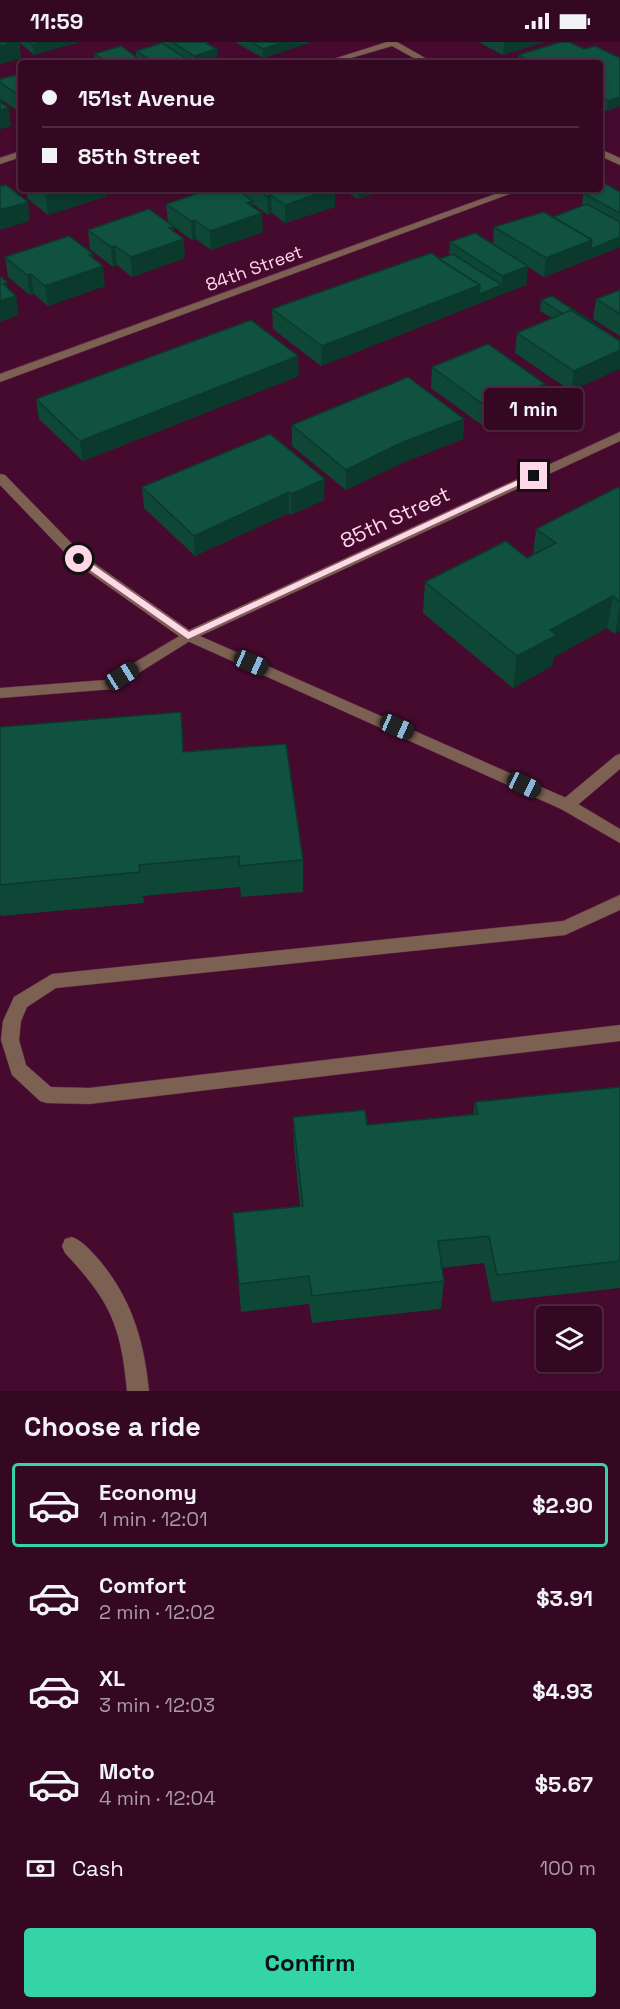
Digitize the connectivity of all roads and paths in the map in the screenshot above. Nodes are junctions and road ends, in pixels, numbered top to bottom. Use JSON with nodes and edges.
{"nodes":[{"id":1,"x":392,"y":42,"type":"edge"},
{"id":2,"x":335,"y":60,"type":"edge"},
{"id":3,"x":425,"y":60,"type":"edge"},
{"id":4,"x":18,"y":155,"type":"edge"},
{"id":5,"x":603,"y":156,"type":"edge"},
{"id":6,"x":0,"y":161,"type":"edge"},
{"id":7,"x":620,"y":162,"type":"edge"},
{"id":8,"x":510,"y":192,"type":"edge"},
{"id":9,"x":0,"y":378,"type":"edge"},
{"id":10,"x":620,"y":436,"type":"edge"},
{"id":11,"x":0,"y":478,"type":"edge"},
{"id":12,"x":188,"y":636,"type":"junction"},
{"id":13,"x":0,"y":693,"type":"edge"},
{"id":14,"x":620,"y":760,"type":"edge"},
{"id":15,"x":567,"y":805,"type":"junction"},
{"id":16,"x":620,"y":837,"type":"edge"},
{"id":17,"x":620,"y":902,"type":"edge"},
{"id":18,"x":620,"y":1033,"type":"edge"},
{"id":19,"x":72,"y":1246,"type":"dead end"},
{"id":20,"x":138,"y":1391,"type":"edge"}],
"edges":[{"from":1,"to":2,"type":"street"},
{"from":1,"to":3,"type":"street"},
{"from":4,"to":6,"type":"street"},
{"from":5,"to":7,"type":"street"},
{"from":8,"to":9,"type":"street","name":"84th Street"},
{"from":10,"to":12,"type":"street","name":"85th Street"},
{"from":11,"to":12,"type":"street"},
{"from":12,"to":13,"type":"street","name":"85th Street"},
{"from":12,"to":15,"type":"street"},
{"from":14,"to":15,"type":"street"},
{"from":15,"to":16,"type":"street"},
{"from":17,"to":18,"type":"street"},
{"from":19,"to":20,"type":"street"}]}
